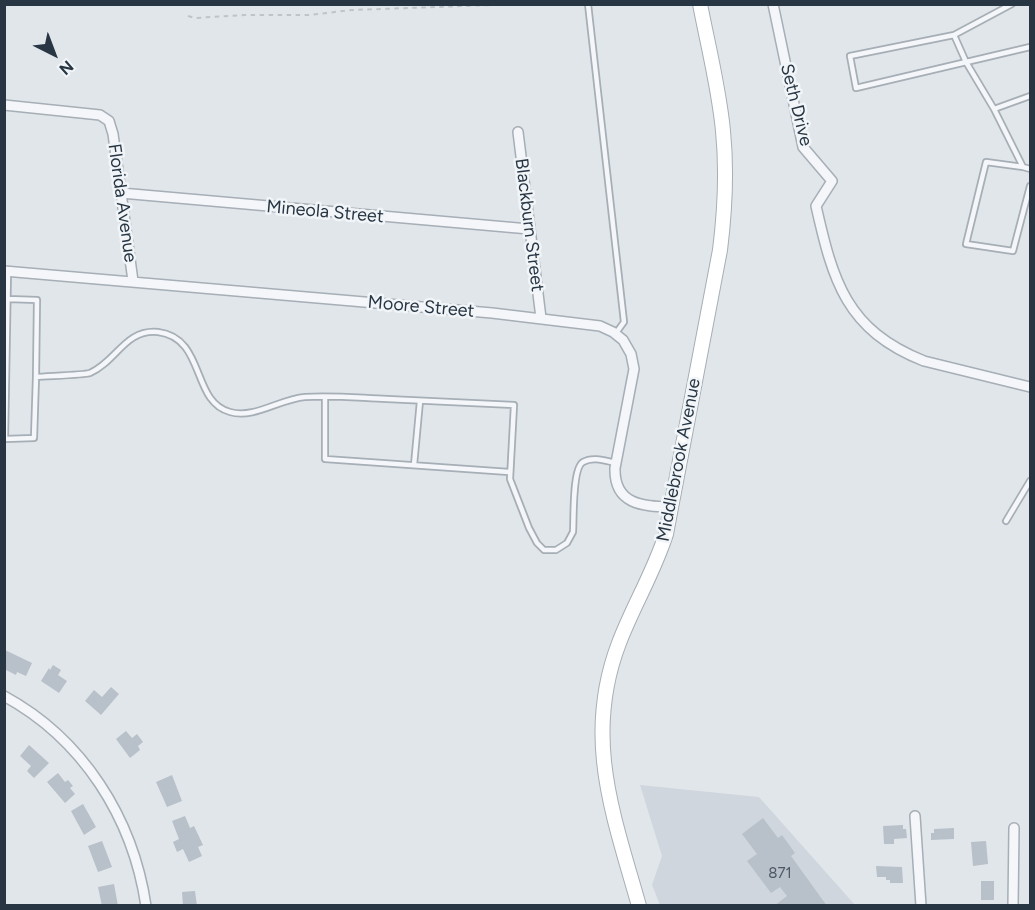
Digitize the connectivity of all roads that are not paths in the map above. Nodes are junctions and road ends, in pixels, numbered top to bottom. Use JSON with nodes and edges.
{"nodes":[{"id":1,"x":588,"y":4,"type":"edge"},
{"id":2,"x":700,"y":4,"type":"edge"},
{"id":3,"x":773,"y":4,"type":"edge"},
{"id":4,"x":1012,"y":4,"type":"edge"},
{"id":5,"x":954,"y":35,"type":"junction"},
{"id":6,"x":1030,"y":47,"type":"edge"},
{"id":7,"x":966,"y":62,"type":"junction"},
{"id":8,"x":1030,"y":96,"type":"edge"},
{"id":9,"x":4,"y":105,"type":"edge"},
{"id":10,"x":994,"y":109,"type":"junction"},
{"id":11,"x":518,"y":132,"type":"dead end"},
{"id":12,"x":1023,"y":167,"type":"junction"},
{"id":13,"x":1030,"y":169,"type":"edge"},
{"id":14,"x":1030,"y":186,"type":"edge"},
{"id":15,"x":121,"y":193,"type":"junction"},
{"id":16,"x":529,"y":229,"type":"junction"},
{"id":17,"x":6,"y":271,"type":"edge"},
{"id":18,"x":133,"y":281,"type":"junction"},
{"id":19,"x":8,"y":299,"type":"junction"},
{"id":20,"x":541,"y":318,"type":"junction"},
{"id":21,"x":616,"y":334,"type":"junction"},
{"id":22,"x":36,"y":377,"type":"junction"},
{"id":23,"x":1030,"y":387,"type":"edge"},
{"id":24,"x":325,"y":397,"type":"junction"},
{"id":25,"x":420,"y":401,"type":"junction"},
{"id":26,"x":616,"y":463,"type":"junction"},
{"id":27,"x":414,"y":465,"type":"junction"},
{"id":28,"x":509,"y":472,"type":"junction"},
{"id":29,"x":1030,"y":481,"type":"edge"},
{"id":30,"x":670,"y":507,"type":"junction"},
{"id":31,"x":1006,"y":521,"type":"dead end"},
{"id":32,"x":4,"y":696,"type":"edge"},
{"id":33,"x":915,"y":816,"type":"dead end"},
{"id":34,"x":1014,"y":828,"type":"dead end"},
{"id":35,"x":146,"y":906,"type":"edge"},
{"id":36,"x":639,"y":906,"type":"edge"},
{"id":37,"x":921,"y":906,"type":"edge"},
{"id":38,"x":1013,"y":906,"type":"edge"}],
"edges":[{"from":1,"to":21,"type":"lane"},
{"from":2,"to":30,"type":"main road","name":"Middlebrook Avenue"},
{"from":3,"to":23,"type":"street","name":"Seth Drive"},
{"from":4,"to":5,"type":"lane"},
{"from":5,"to":7,"type":"lane"},
{"from":5,"to":7,"type":"lane"},
{"from":6,"to":7,"type":"lane"},
{"from":7,"to":10,"type":"lane"},
{"from":8,"to":10,"type":"lane"},
{"from":9,"to":15,"type":"street","name":"Florida Avenue"},
{"from":10,"to":12,"type":"lane"},
{"from":11,"to":16,"type":"street","name":"Blackburn Street"},
{"from":12,"to":13,"type":"lane"},
{"from":12,"to":14,"type":"lane"},
{"from":15,"to":16,"type":"street","name":"Mineola Street"},
{"from":15,"to":18,"type":"street","name":"Florida Avenue"},
{"from":16,"to":20,"type":"street","name":"Blackburn Street"},
{"from":17,"to":18,"type":"street","name":"Moore Street"},
{"from":17,"to":19,"type":"lane"},
{"from":18,"to":20,"type":"street","name":"Moore Street"},
{"from":19,"to":22,"type":"lane"},
{"from":19,"to":22,"type":"lane"},
{"from":20,"to":21,"type":"street","name":"Moore Street"},
{"from":21,"to":26,"type":"street"},
{"from":22,"to":24,"type":"lane"},
{"from":24,"to":25,"type":"lane"},
{"from":24,"to":27,"type":"lane"},
{"from":25,"to":27,"type":"lane"},
{"from":25,"to":28,"type":"lane"},
{"from":26,"to":28,"type":"lane"},
{"from":26,"to":30,"type":"street"},
{"from":27,"to":28,"type":"lane"},
{"from":29,"to":31,"type":"lane"},
{"from":30,"to":36,"type":"main road","name":"Middlebrook Avenue"},
{"from":32,"to":35,"type":"street"},
{"from":33,"to":37,"type":"street"},
{"from":34,"to":38,"type":"street"}]}
